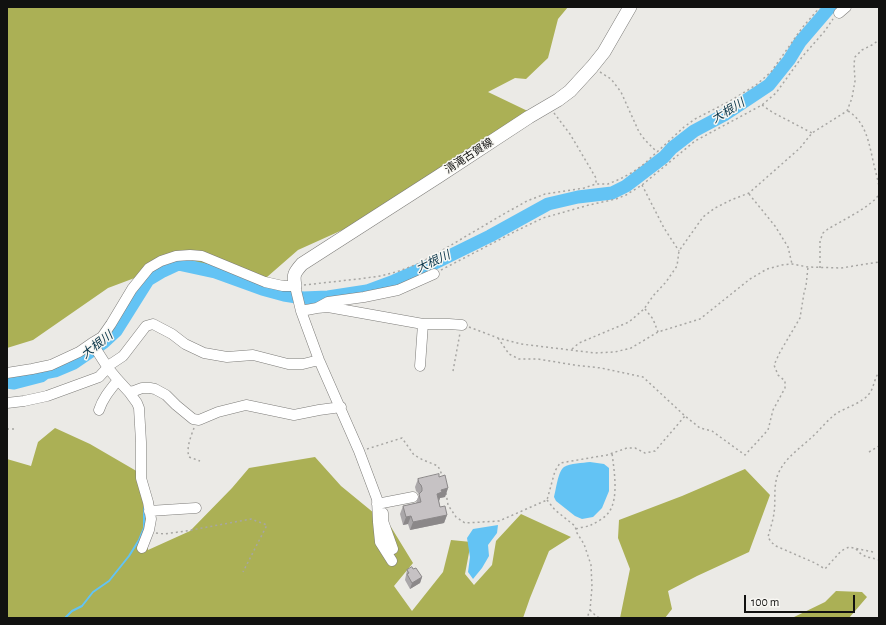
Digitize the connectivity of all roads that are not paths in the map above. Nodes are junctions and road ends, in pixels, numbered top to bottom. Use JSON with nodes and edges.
{"nodes":[{"id":1,"x":627,"y":8,"type":"edge"},
{"id":2,"x":434,"y":274,"type":"road end"},
{"id":3,"x":295,"y":286,"type":"junction"},
{"id":4,"x":317,"y":308,"type":"junction"},
{"id":5,"x":301,"y":311,"type":"junction"},
{"id":6,"x":423,"y":324,"type":"junction"},
{"id":7,"x":462,"y":325,"type":"road end"},
{"id":8,"x":92,"y":344,"type":"junction"},
{"id":9,"x":319,"y":360,"type":"junction"},
{"id":10,"x":420,"y":366,"type":"dead end"},
{"id":11,"x":108,"y":368,"type":"junction"},
{"id":12,"x":7,"y":373,"type":"edge"},
{"id":13,"x":118,"y":380,"type":"junction"},
{"id":14,"x":129,"y":392,"type":"junction"},
{"id":15,"x":7,"y":403,"type":"edge"},
{"id":16,"x":340,"y":407,"type":"junction"},
{"id":17,"x":98,"y":410,"type":"dead end"},
{"id":18,"x":414,"y":497,"type":"dead end"},
{"id":19,"x":379,"y":502,"type":"junction"},
{"id":20,"x":196,"y":508,"type":"dead end"},
{"id":21,"x":149,"y":511,"type":"junction"},
{"id":22,"x":142,"y":548,"type":"dead end"},
{"id":23,"x":393,"y":549,"type":"dead end"},
{"id":24,"x":392,"y":561,"type":"dead end"}],
"edges":[{"from":1,"to":3,"type":"main road","name":"清滝古賀線"},
{"from":2,"to":4,"type":"street"},
{"from":3,"to":5,"type":"street"},
{"from":3,"to":8,"type":"street"},
{"from":4,"to":5,"type":"street"},
{"from":4,"to":6,"type":"street"},
{"from":5,"to":9,"type":"street"},
{"from":6,"to":7,"type":"street"},
{"from":6,"to":10,"type":"street"},
{"from":8,"to":11,"type":"street"},
{"from":8,"to":12,"type":"street"},
{"from":9,"to":11,"type":"street"},
{"from":9,"to":16,"type":"street"},
{"from":11,"to":13,"type":"street"},
{"from":11,"to":15,"type":"street"},
{"from":13,"to":14,"type":"street"},
{"from":13,"to":17,"type":"street"},
{"from":14,"to":16,"type":"street"},
{"from":14,"to":21,"type":"street"},
{"from":16,"to":19,"type":"street"},
{"from":18,"to":19,"type":"street"},
{"from":19,"to":23,"type":"street"},
{"from":19,"to":24,"type":"street"},
{"from":20,"to":21,"type":"street"},
{"from":21,"to":22,"type":"street"}]}
